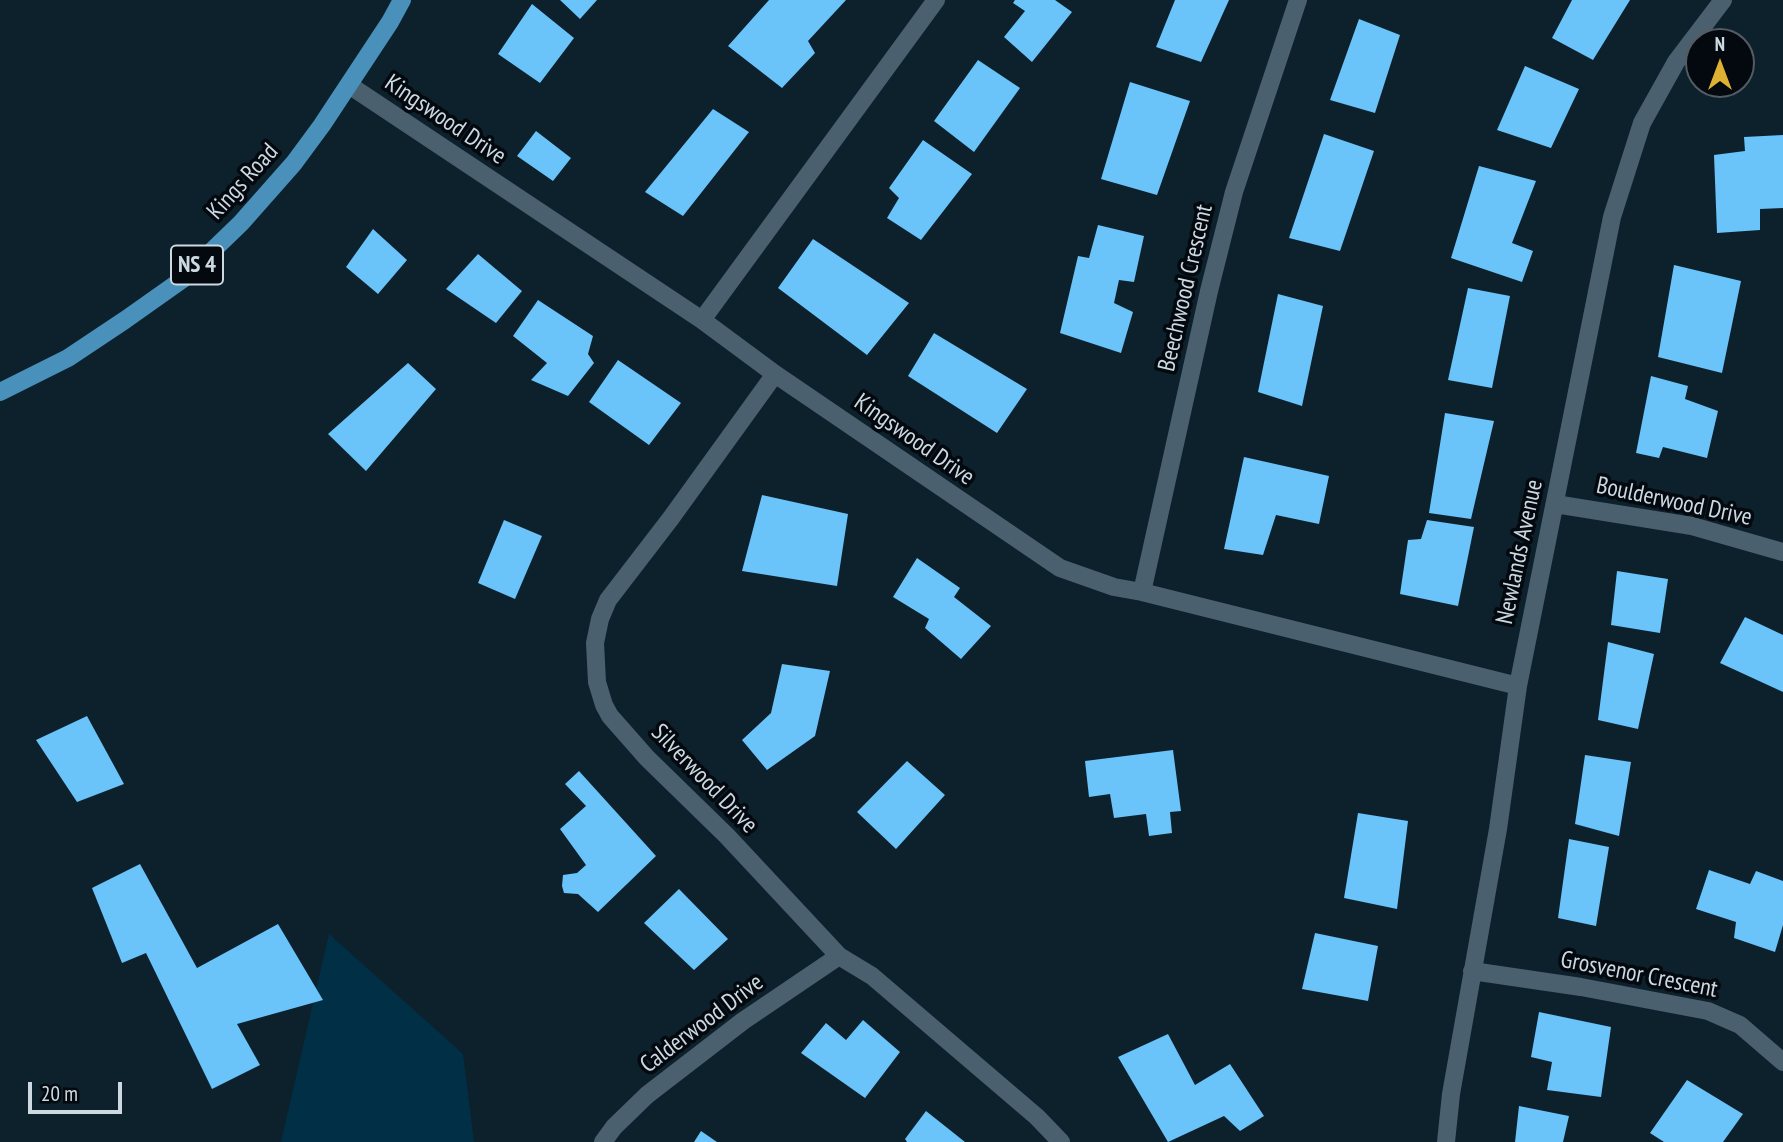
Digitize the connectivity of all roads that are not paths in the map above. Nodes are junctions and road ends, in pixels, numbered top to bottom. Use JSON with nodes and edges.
{"nodes":[{"id":1,"x":402,"y":0,"type":"edge"},
{"id":2,"x":936,"y":0,"type":"edge"},
{"id":3,"x":1298,"y":0,"type":"edge"},
{"id":4,"x":1723,"y":0,"type":"edge"},
{"id":5,"x":349,"y":85,"type":"junction"},
{"id":6,"x":702,"y":320,"type":"junction"},
{"id":7,"x":775,"y":374,"type":"junction"},
{"id":8,"x":0,"y":392,"type":"edge"},
{"id":9,"x":1555,"y":504,"type":"junction"},
{"id":10,"x":1783,"y":552,"type":"edge"},
{"id":11,"x":1142,"y":592,"type":"junction"},
{"id":12,"x":1518,"y":686,"type":"junction"},
{"id":13,"x":839,"y":956,"type":"junction"},
{"id":14,"x":1472,"y":971,"type":"junction"},
{"id":15,"x":1783,"y":1062,"type":"edge"},
{"id":16,"x":603,"y":1142,"type":"edge"},
{"id":17,"x":1061,"y":1142,"type":"edge"},
{"id":18,"x":1446,"y":1142,"type":"edge"}],
"edges":[{"from":1,"to":5,"type":"main road","name":"Kings Road","number":"NS 4"},
{"from":2,"to":6,"type":"street"},
{"from":3,"to":11,"type":"street","name":"Beechwood Crescent"},
{"from":4,"to":9,"type":"street","name":"Newlands Avenue"},
{"from":5,"to":6,"type":"street","name":"Kingswood Drive"},
{"from":5,"to":8,"type":"main road","name":"Kings Road","number":"NS 4"},
{"from":6,"to":7,"type":"street","name":"Kingswood Drive"},
{"from":7,"to":11,"type":"street","name":"Kingswood Drive"},
{"from":7,"to":13,"type":"street","name":"Silverwood Drive"},
{"from":9,"to":10,"type":"street","name":"Boulderwood Drive"},
{"from":9,"to":12,"type":"street","name":"Newlands Avenue"},
{"from":11,"to":12,"type":"street","name":"Kingswood Drive"},
{"from":12,"to":14,"type":"street","name":"Newlands Avenue"},
{"from":13,"to":16,"type":"street","name":"Calderwood Drive"},
{"from":13,"to":17,"type":"street","name":"Silverwood Drive"},
{"from":14,"to":15,"type":"street","name":"Grosvenor Crescent"},
{"from":14,"to":18,"type":"street","name":"Newlands Avenue"}]}
